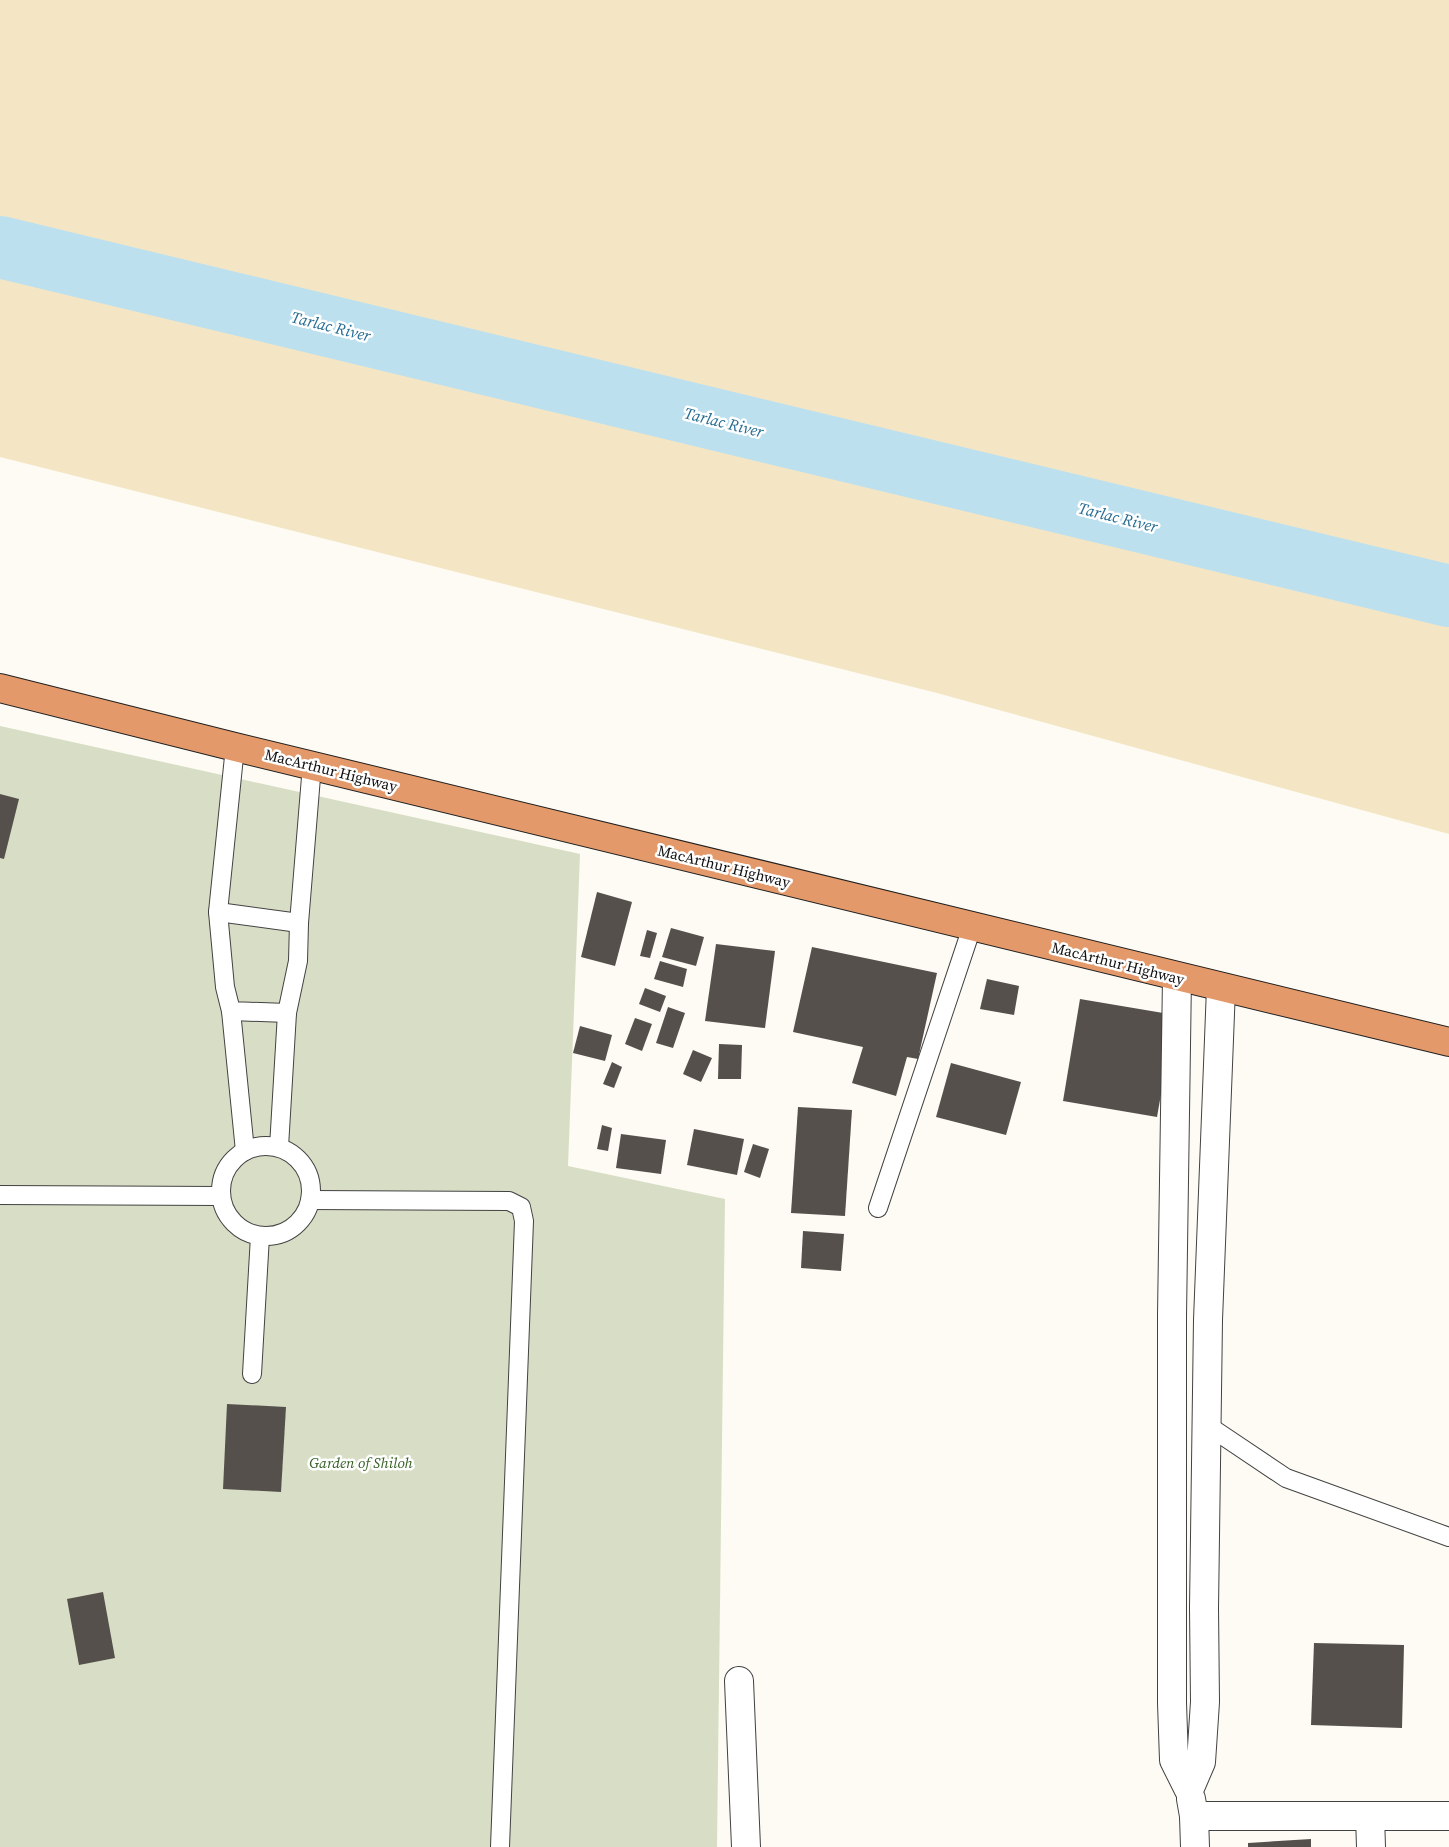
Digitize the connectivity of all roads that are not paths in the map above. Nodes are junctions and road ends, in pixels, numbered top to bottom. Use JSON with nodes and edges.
{"nodes":[{"id":1,"x":0,"y":688,"type":"edge"},
{"id":2,"x":235,"y":747,"type":"junction"},
{"id":3,"x":312,"y":766,"type":"junction"},
{"id":4,"x":218,"y":912,"type":"junction"},
{"id":5,"x":298,"y":923,"type":"junction"},
{"id":6,"x":972,"y":927,"type":"junction"},
{"id":7,"x":1177,"y":977,"type":"junction"},
{"id":8,"x":1221,"y":988,"type":"junction"},
{"id":9,"x":231,"y":1011,"type":"junction"},
{"id":10,"x":286,"y":1013,"type":"junction"},
{"id":11,"x":1449,"y":1042,"type":"edge"},
{"id":12,"x":279,"y":1147,"type":"junction"},
{"id":13,"x":245,"y":1151,"type":"junction"},
{"id":14,"x":0,"y":1195,"type":"edge"},
{"id":15,"x":221,"y":1196,"type":"junction"},
{"id":16,"x":310,"y":1200,"type":"junction"},
{"id":17,"x":878,"y":1208,"type":"dead end"},
{"id":18,"x":260,"y":1236,"type":"junction"},
{"id":19,"x":1172,"y":1316,"type":"junction"},
{"id":20,"x":1208,"y":1320,"type":"junction"},
{"id":21,"x":252,"y":1374,"type":"dead end"},
{"id":22,"x":1207,"y":1425,"type":"junction"},
{"id":23,"x":1449,"y":1537,"type":"edge"},
{"id":24,"x":1204,"y":1608,"type":"junction"},
{"id":25,"x":1172,"y":1611,"type":"junction"},
{"id":26,"x":739,"y":1681,"type":"dead end"},
{"id":27,"x":1192,"y":1803,"type":"junction"},
{"id":28,"x":1370,"y":1816,"type":"junction"},
{"id":29,"x":1449,"y":1816,"type":"edge"},
{"id":30,"x":500,"y":1847,"type":"edge"},
{"id":31,"x":746,"y":1847,"type":"edge"},
{"id":32,"x":1195,"y":1847,"type":"edge"},
{"id":33,"x":1371,"y":1847,"type":"edge"}],
"edges":[{"from":1,"to":2,"type":"highway","name":"MacArthur Highway"},
{"from":2,"to":3,"type":"highway","name":"MacArthur Highway"},
{"from":2,"to":4,"type":"lane"},
{"from":3,"to":5,"type":"lane"},
{"from":3,"to":6,"type":"highway","name":"MacArthur Highway"},
{"from":4,"to":5,"type":"lane"},
{"from":4,"to":9,"type":"lane"},
{"from":5,"to":10,"type":"lane"},
{"from":6,"to":7,"type":"highway","name":"MacArthur Highway"},
{"from":6,"to":17,"type":"lane"},
{"from":7,"to":8,"type":"highway","name":"MacArthur Highway"},
{"from":7,"to":19,"type":"street"},
{"from":8,"to":11,"type":"highway","name":"MacArthur Highway"},
{"from":8,"to":20,"type":"street"},
{"from":9,"to":10,"type":"lane"},
{"from":9,"to":13,"type":"lane"},
{"from":10,"to":12,"type":"lane"},
{"from":12,"to":13,"type":"lane"},
{"from":12,"to":16,"type":"lane"},
{"from":13,"to":15,"type":"lane"},
{"from":14,"to":15,"type":"lane"},
{"from":15,"to":18,"type":"lane"},
{"from":16,"to":18,"type":"lane"},
{"from":16,"to":30,"type":"lane"},
{"from":18,"to":21,"type":"lane"},
{"from":19,"to":20,"type":"street"},
{"from":19,"to":25,"type":"street"},
{"from":20,"to":22,"type":"street"},
{"from":22,"to":23,"type":"lane"},
{"from":22,"to":24,"type":"street"},
{"from":24,"to":25,"type":"street"},
{"from":24,"to":27,"type":"street"},
{"from":25,"to":27,"type":"street"},
{"from":26,"to":31,"type":"street"},
{"from":27,"to":28,"type":"street"},
{"from":27,"to":32,"type":"street"},
{"from":28,"to":29,"type":"street"},
{"from":28,"to":33,"type":"street"}]}
